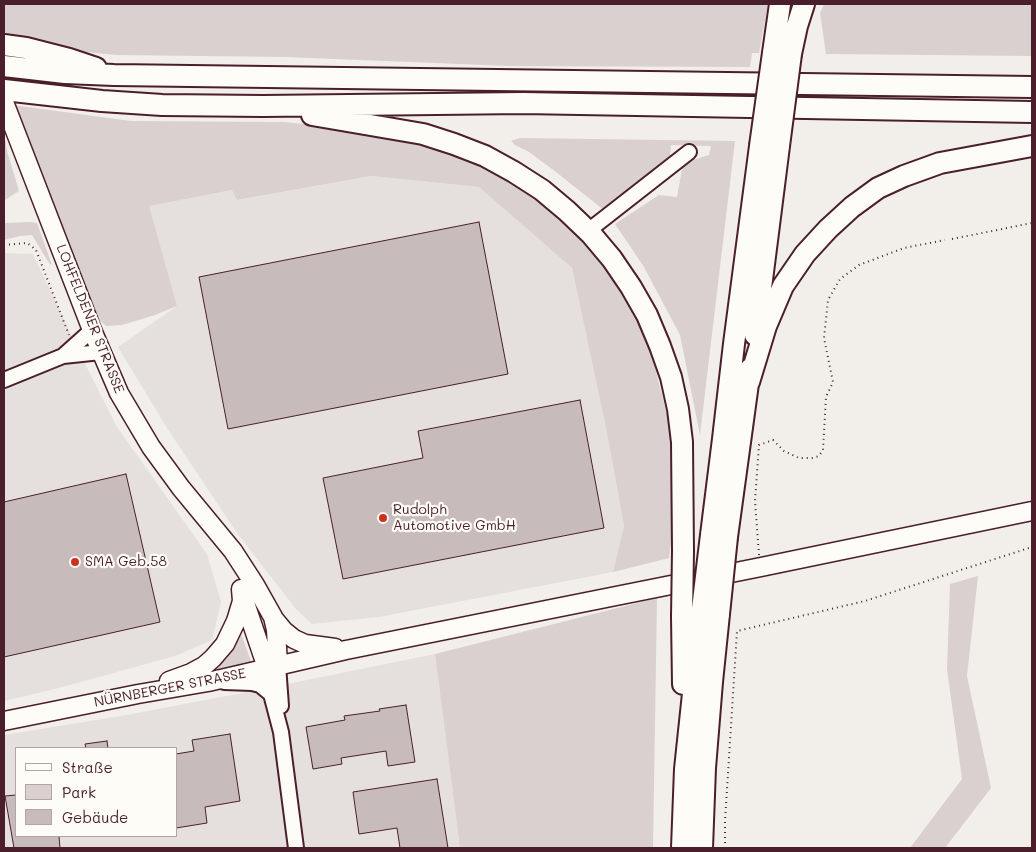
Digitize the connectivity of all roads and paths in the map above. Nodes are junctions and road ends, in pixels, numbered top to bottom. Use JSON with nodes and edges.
{"nodes":[{"id":1,"x":780,"y":4,"type":"edge"},
{"id":2,"x":804,"y":4,"type":"edge"},
{"id":3,"x":4,"y":45,"type":"edge"},
{"id":4,"x":782,"y":54,"type":"junction"},
{"id":5,"x":4,"y":66,"type":"edge"},
{"id":6,"x":114,"y":76,"type":"junction"},
{"id":7,"x":1032,"y":87,"type":"edge"},
{"id":8,"x":4,"y":90,"type":"edge"},
{"id":9,"x":4,"y":102,"type":"edge"},
{"id":10,"x":263,"y":106,"type":"junction"},
{"id":11,"x":1032,"y":112,"type":"edge"},
{"id":12,"x":770,"y":146,"type":"junction"},
{"id":13,"x":1032,"y":146,"type":"edge"},
{"id":14,"x":689,"y":152,"type":"dead end"},
{"id":15,"x":1032,"y":223,"type":"edge"},
{"id":16,"x":588,"y":231,"type":"junction"},
{"id":17,"x":952,"y":239,"type":"dead end"},
{"id":18,"x":945,"y":240,"type":"dead end"},
{"id":19,"x":4,"y":245,"type":"edge"},
{"id":20,"x":92,"y":330,"type":"junction"},
{"id":21,"x":74,"y":346,"type":"junction"},
{"id":22,"x":101,"y":352,"type":"junction"},
{"id":23,"x":63,"y":356,"type":"junction"},
{"id":24,"x":4,"y":380,"type":"edge"},
{"id":25,"x":749,"y":382,"type":"junction"},
{"id":26,"x":1032,"y":511,"type":"edge"},
{"id":27,"x":719,"y":536,"type":"junction"},
{"id":28,"x":222,"y":538,"type":"junction"},
{"id":29,"x":1032,"y":548,"type":"edge"},
{"id":30,"x":761,"y":567,"type":"junction"},
{"id":31,"x":241,"y":589,"type":"junction"},
{"id":32,"x":700,"y":616,"type":"junction"},
{"id":33,"x":273,"y":617,"type":"junction"},
{"id":34,"x":346,"y":650,"type":"junction"},
{"id":35,"x":273,"y":667,"type":"junction"},
{"id":36,"x":208,"y":682,"type":"junction"},
{"id":37,"x":138,"y":694,"type":"junction"},
{"id":38,"x":270,"y":694,"type":"junction"},
{"id":39,"x":4,"y":720,"type":"edge"},
{"id":40,"x":281,"y":732,"type":"junction"},
{"id":41,"x":296,"y":848,"type":"edge"},
{"id":42,"x":682,"y":848,"type":"edge"},
{"id":43,"x":702,"y":848,"type":"edge"},
{"id":44,"x":725,"y":848,"type":"edge"}],
"edges":[{"from":1,"to":4,"type":"highway"},
{"from":2,"to":4,"type":"highway"},
{"from":3,"to":6,"type":"highway"},
{"from":4,"to":12,"type":"highway","bridge":true},
{"from":5,"to":6,"type":"highway"},
{"from":6,"to":7,"type":"highway"},
{"from":8,"to":10,"type":"highway"},
{"from":9,"to":20,"type":"main road","name":"LOHFELDENER STRASSE"},
{"from":10,"to":11,"type":"highway"},
{"from":10,"to":16,"type":"highway"},
{"from":12,"to":25,"type":"highway"},
{"from":12,"to":27,"type":"highway"},
{"from":13,"to":25,"type":"highway"},
{"from":14,"to":16,"type":"street"},
{"from":15,"to":17,"type":"path"},
{"from":16,"to":32,"type":"highway","bridge":true},
{"from":18,"to":30,"type":"path"},
{"from":19,"to":21,"type":"path"},
{"from":20,"to":21,"type":"street"},
{"from":20,"to":22,"type":"main road","name":"LOHFELDENER STRASSE"},
{"from":21,"to":23,"type":"street"},
{"from":22,"to":23,"type":"street"},
{"from":22,"to":28,"type":"main road","name":"LOHFELDENER STRASSE"},
{"from":23,"to":24,"type":"street"},
{"from":25,"to":27,"type":"highway"},
{"from":26,"to":30,"type":"main road","name":"NÜRNBERGER STRASSE"},
{"from":27,"to":32,"type":"highway","bridge":true},
{"from":28,"to":31,"type":"main road","name":"LOHFELDENER STRASSE"},
{"from":28,"to":33,"type":"main road","name":"LOHFELDENER STRASSE"},
{"from":29,"to":44,"type":"path"},
{"from":30,"to":34,"type":"main road","name":"NÜRNBERGER STRASSE"},
{"from":31,"to":35,"type":"main road","name":"LOHFELDENER STRASSE"},
{"from":31,"to":37,"type":"main road"},
{"from":32,"to":42,"type":"highway"},
{"from":32,"to":43,"type":"highway"},
{"from":33,"to":34,"type":"main road"},
{"from":33,"to":35,"type":"main road","name":"LOHFELDENER STRASSE"},
{"from":34,"to":35,"type":"main road","name":"NÜRNBERGER STRASSE"},
{"from":35,"to":36,"type":"main road","name":"NÜRNBERGER STRASSE"},
{"from":35,"to":38,"type":"street"},
{"from":35,"to":40,"type":"street"},
{"from":36,"to":37,"type":"main road","name":"NÜRNBERGER STRASSE"},
{"from":36,"to":38,"type":"street"},
{"from":37,"to":39,"type":"main road","name":"NÜRNBERGER STRASSE"},
{"from":38,"to":40,"type":"street"},
{"from":40,"to":41,"type":"street"}]}
